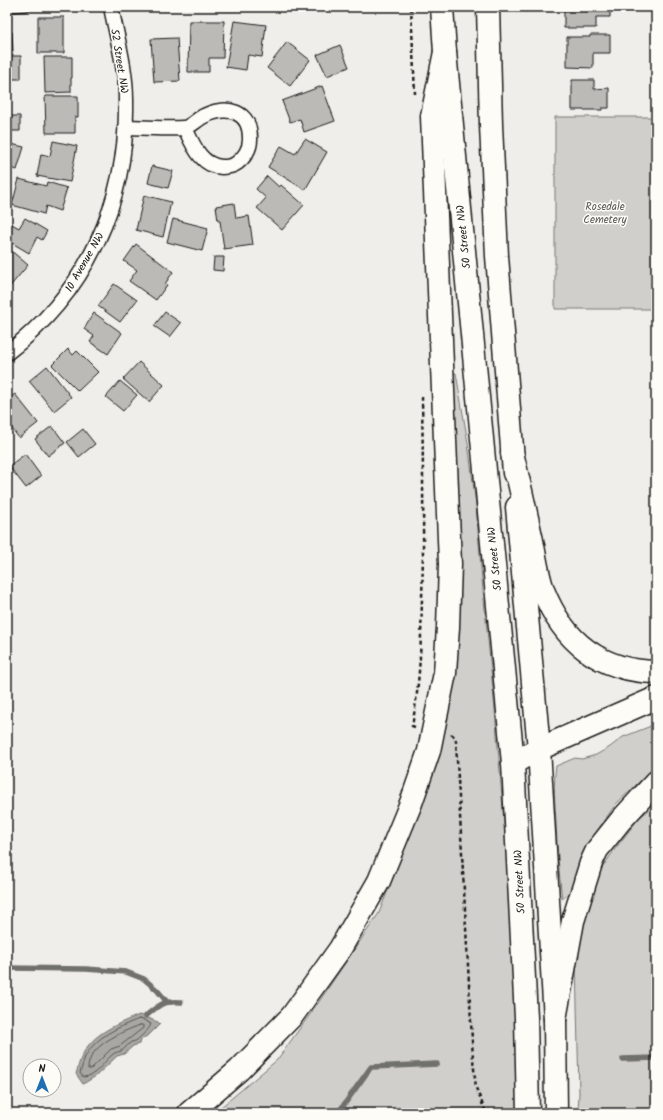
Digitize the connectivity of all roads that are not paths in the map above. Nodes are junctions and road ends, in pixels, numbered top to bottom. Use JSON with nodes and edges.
{"nodes":[{"id":1,"x":26,"y":7,"type":"edge"},
{"id":2,"x":111,"y":7,"type":"edge"},
{"id":3,"x":442,"y":7,"type":"edge"},
{"id":4,"x":488,"y":7,"type":"edge"},
{"id":5,"x":7,"y":8,"type":"edge"},
{"id":6,"x":445,"y":52,"type":"junction"},
{"id":7,"x":125,"y":127,"type":"junction"},
{"id":8,"x":185,"y":128,"type":"junction"},
{"id":9,"x":7,"y":353,"type":"edge"},
{"id":10,"x":512,"y":453,"type":"junction"},
{"id":11,"x":656,"y":672,"type":"edge"},
{"id":12,"x":656,"y":698,"type":"edge"},
{"id":13,"x":539,"y":750,"type":"junction"},
{"id":14,"x":513,"y":763,"type":"junction"},
{"id":15,"x":656,"y":782,"type":"edge"},
{"id":16,"x":555,"y":1018,"type":"junction"},
{"id":17,"x":189,"y":1113,"type":"edge"},
{"id":18,"x":528,"y":1113,"type":"edge"},
{"id":19,"x":556,"y":1113,"type":"edge"}],
"edges":[{"from":1,"to":5,"type":"lane"},
{"from":2,"to":7,"type":"street","name":"52 Street NW"},
{"from":3,"to":6,"type":"main road","name":"50 Street NW"},
{"from":4,"to":10,"type":"main road"},
{"from":6,"to":14,"type":"main road","name":"50 Street NW"},
{"from":6,"to":17,"type":"main road"},
{"from":7,"to":8,"type":"street"},
{"from":7,"to":9,"type":"street","name":"10 Avenue NW"},
{"from":8,"to":8,"type":"street"},
{"from":10,"to":11,"type":"main road"},
{"from":10,"to":13,"type":"main road"},
{"from":12,"to":13,"type":"main road"},
{"from":13,"to":14,"type":"main road"},
{"from":13,"to":16,"type":"main road"},
{"from":14,"to":18,"type":"main road","name":"50 Street NW"},
{"from":15,"to":16,"type":"main road"},
{"from":16,"to":19,"type":"main road"}]}
